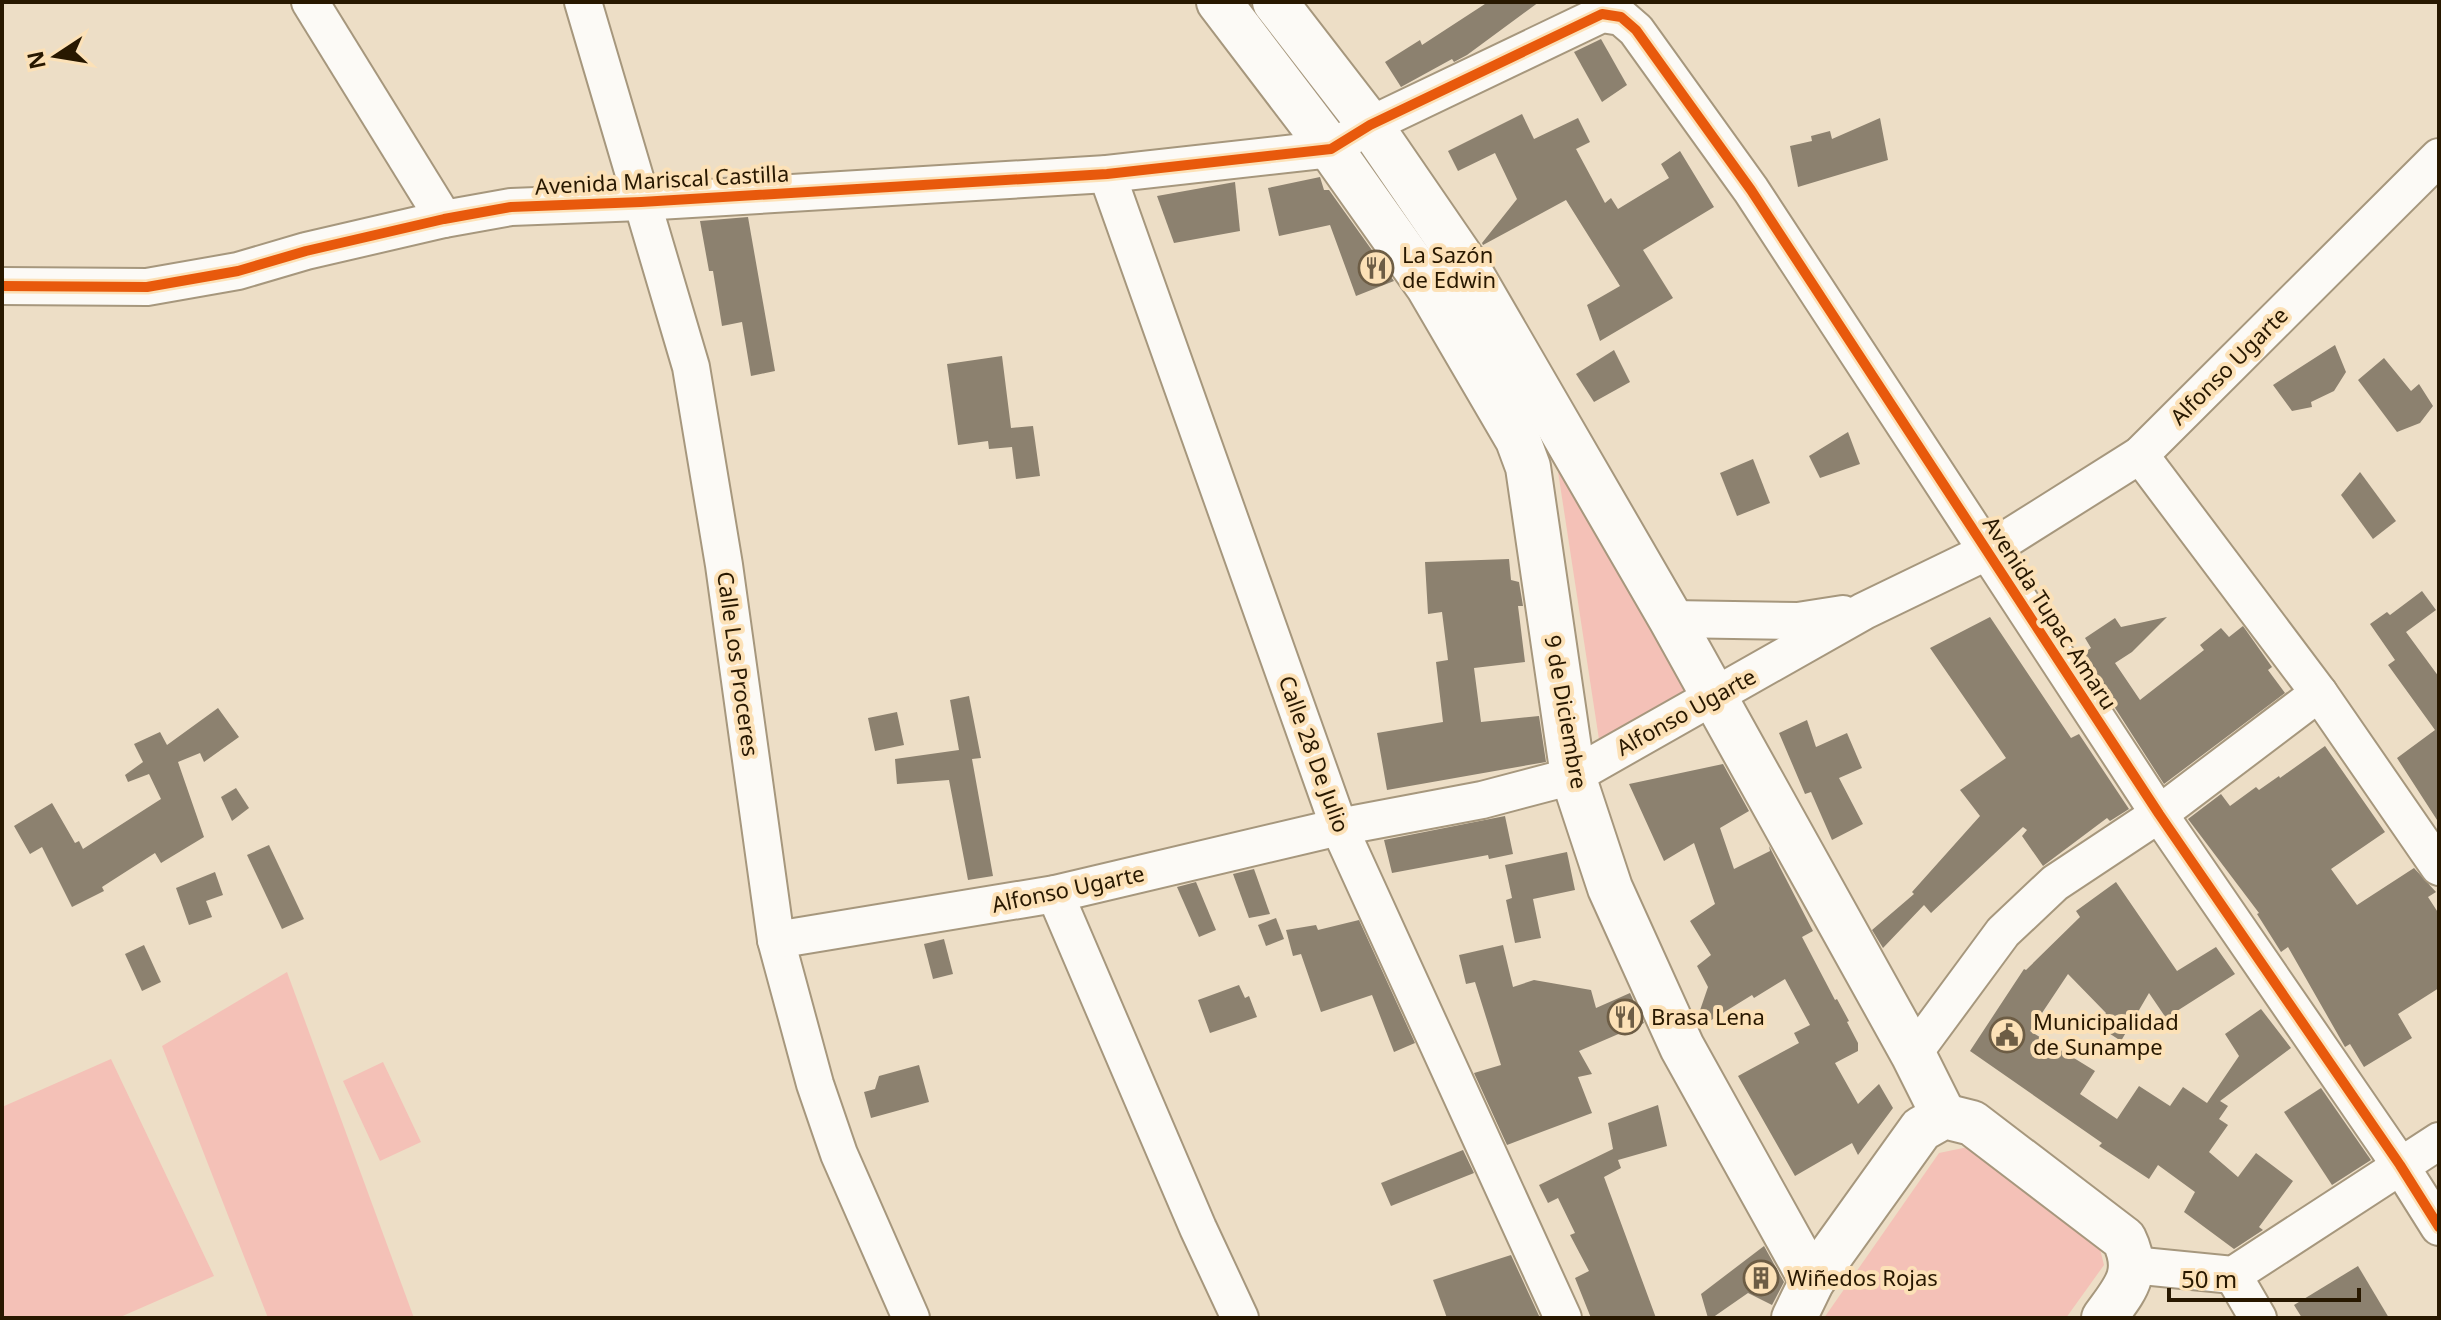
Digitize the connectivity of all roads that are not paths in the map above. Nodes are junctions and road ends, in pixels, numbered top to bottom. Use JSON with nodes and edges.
{"nodes":[{"id":1,"x":310,"y":2,"type":"edge"},
{"id":2,"x":583,"y":2,"type":"edge"},
{"id":3,"x":1219,"y":2,"type":"edge"},
{"id":4,"x":1275,"y":2,"type":"edge"},
{"id":5,"x":1370,"y":125,"type":"junction"},
{"id":6,"x":1331,"y":149,"type":"junction"},
{"id":7,"x":2439,"y":157,"type":"edge"},
{"id":8,"x":1107,"y":174,"type":"junction"},
{"id":9,"x":641,"y":202,"type":"junction"},
{"id":10,"x":444,"y":219,"type":"junction"},
{"id":11,"x":2,"y":286,"type":"edge"},
{"id":12,"x":2140,"y":455,"type":"junction"},
{"id":13,"x":1986,"y":552,"type":"junction"},
{"id":14,"x":1864,"y":611,"type":"junction"},
{"id":15,"x":1671,"y":619,"type":"junction"},
{"id":16,"x":2319,"y":693,"type":"junction"},
{"id":17,"x":1712,"y":697,"type":"junction"},
{"id":18,"x":1573,"y":776,"type":"junction"},
{"id":19,"x":2159,"y":814,"type":"junction"},
{"id":20,"x":1339,"y":827,"type":"junction"},
{"id":21,"x":2429,"y":830,"type":"edge"},
{"id":22,"x":2439,"y":867,"type":"edge"},
{"id":23,"x":1055,"y":894,"type":"junction"},
{"id":24,"x":776,"y":940,"type":"junction"},
{"id":25,"x":1913,"y":1054,"type":"junction"},
{"id":26,"x":1944,"y":1116,"type":"junction"},
{"id":27,"x":2439,"y":1141,"type":"edge"},
{"id":28,"x":2400,"y":1165,"type":"junction"},
{"id":29,"x":2439,"y":1227,"type":"edge"},
{"id":30,"x":2132,"y":1265,"type":"junction"},
{"id":31,"x":2233,"y":1275,"type":"junction"},
{"id":32,"x":1803,"y":1299,"type":"edge"},
{"id":33,"x":911,"y":1318,"type":"edge"},
{"id":34,"x":1240,"y":1318,"type":"edge"},
{"id":35,"x":1563,"y":1318,"type":"edge"},
{"id":36,"x":2104,"y":1318,"type":"edge"},
{"id":37,"x":2258,"y":1318,"type":"edge"}],
"edges":[{"from":1,"to":10,"type":"street"},
{"from":2,"to":9,"type":"street","name":"Calle Los Proceres"},
{"from":3,"to":6,"type":"main road","name":"9 de Diciembre"},
{"from":4,"to":5,"type":"main road"},
{"from":5,"to":6,"type":"street"},
{"from":5,"to":13,"type":"street","name":"Avenida Tupac Amaru"},
{"from":5,"to":15,"type":"main road"},
{"from":6,"to":8,"type":"street","name":"Avenida Mariscal Castilla"},
{"from":6,"to":18,"type":"main road","name":"9 de Diciembre"},
{"from":7,"to":12,"type":"street","name":"Alfonso Ugarte"},
{"from":8,"to":9,"type":"street","name":"Avenida Mariscal Castilla"},
{"from":8,"to":20,"type":"street","name":"Calle 28 De Julio"},
{"from":9,"to":10,"type":"street","name":"Avenida Mariscal Castilla"},
{"from":9,"to":24,"type":"street","name":"Calle Los Proceres"},
{"from":10,"to":11,"type":"street","name":"Avenida Mariscal Castilla"},
{"from":12,"to":13,"type":"street","name":"Alfonso Ugarte"},
{"from":12,"to":16,"type":"street"},
{"from":13,"to":14,"type":"street","name":"Alfonso Ugarte"},
{"from":13,"to":19,"type":"street","name":"Avenida Tupac Amaru"},
{"from":14,"to":15,"type":"street"},
{"from":14,"to":17,"type":"street","name":"Alfonso Ugarte"},
{"from":15,"to":17,"type":"main road"},
{"from":16,"to":19,"type":"street"},
{"from":16,"to":21,"type":"street"},
{"from":17,"to":18,"type":"street","name":"Alfonso Ugarte"},
{"from":17,"to":25,"type":"main road"},
{"from":18,"to":20,"type":"street","name":"Alfonso Ugarte"},
{"from":18,"to":32,"type":"main road","name":"9 de Diciembre"},
{"from":19,"to":25,"type":"street"},
{"from":19,"to":28,"type":"street","name":"Avenida Tupac Amaru"},
{"from":20,"to":23,"type":"street","name":"Alfonso Ugarte"},
{"from":20,"to":35,"type":"street","name":"Calle 28 De Julio"},
{"from":21,"to":22,"type":"street"},
{"from":23,"to":24,"type":"street","name":"Alfonso Ugarte"},
{"from":23,"to":34,"type":"street"},
{"from":24,"to":33,"type":"street","name":"Calle Los Proceres"},
{"from":25,"to":26,"type":"main road"},
{"from":26,"to":30,"type":"main road"},
{"from":26,"to":32,"type":"main road"},
{"from":27,"to":28,"type":"street"},
{"from":28,"to":29,"type":"street","name":"Avenida Tupac Amaru"},
{"from":28,"to":31,"type":"street"},
{"from":30,"to":31,"type":"street"},
{"from":30,"to":36,"type":"main road"},
{"from":31,"to":37,"type":"street"}]}
